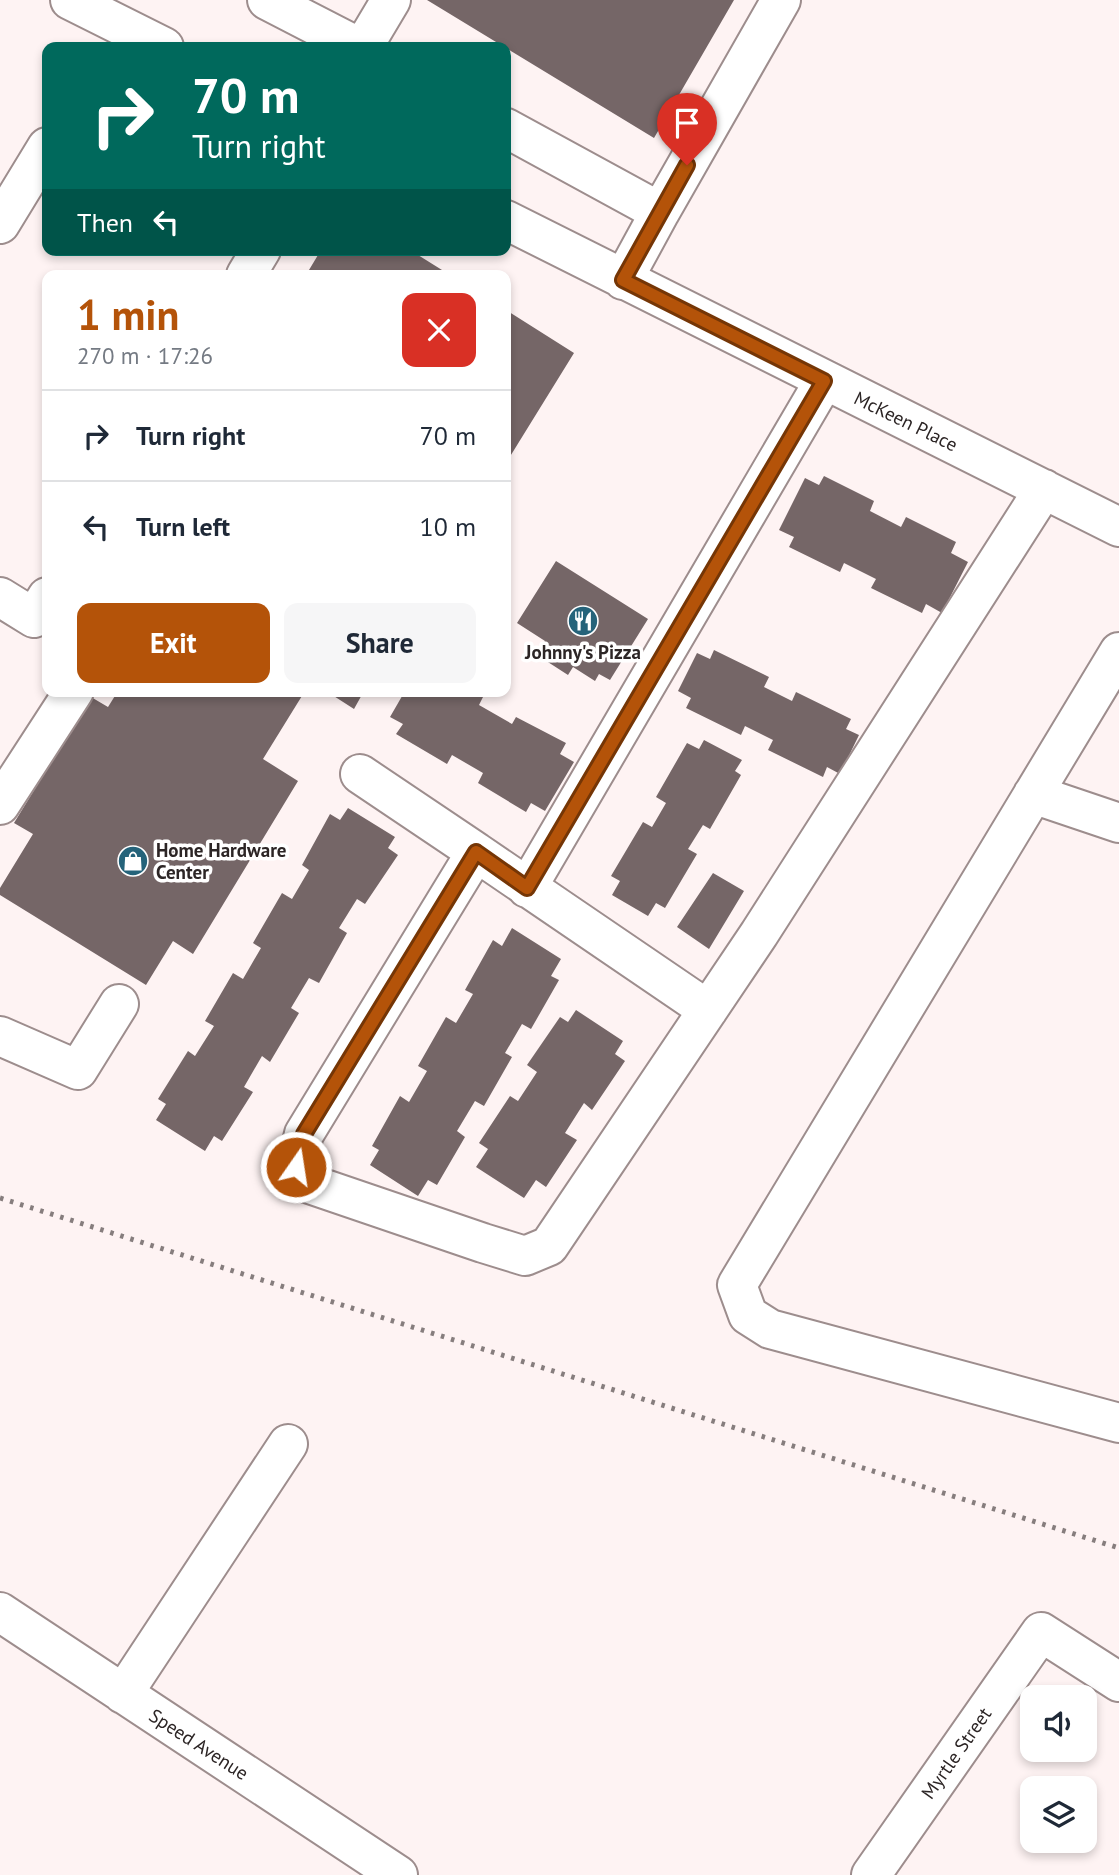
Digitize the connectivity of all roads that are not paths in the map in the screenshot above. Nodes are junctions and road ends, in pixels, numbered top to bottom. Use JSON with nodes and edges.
{"nodes":[{"id":1,"x":70,"y":0,"type":"edge"},
{"id":2,"x":267,"y":0,"type":"edge"},
{"id":3,"x":391,"y":0,"type":"edge"},
{"id":4,"x":781,"y":0,"type":"edge"},
{"id":5,"x":154,"y":42,"type":"edge"},
{"id":6,"x":350,"y":42,"type":"edge"},
{"id":7,"x":363,"y":42,"type":"edge"},
{"id":8,"x":511,"y":131,"type":"edge"},
{"id":9,"x":42,"y":155,"type":"edge"},
{"id":10,"x":660,"y":212,"type":"junction"},
{"id":11,"x":511,"y":223,"type":"edge"},
{"id":12,"x":0,"y":224,"type":"edge"},
{"id":13,"x":623,"y":280,"type":"junction"},
{"id":14,"x":824,"y":381,"type":"junction"},
{"id":15,"x":1044,"y":489,"type":"junction"},
{"id":16,"x":1119,"y":527,"type":"edge"},
{"id":17,"x":0,"y":597,"type":"edge"},
{"id":18,"x":42,"y":614,"type":"edge"},
{"id":19,"x":1119,"y":652,"type":"edge"},
{"id":20,"x":70,"y":697,"type":"edge"},
{"id":21,"x":360,"y":774,"type":"dead end"},
{"id":22,"x":1034,"y":794,"type":"junction"},
{"id":23,"x":0,"y":805,"type":"edge"},
{"id":24,"x":1119,"y":823,"type":"edge"},
{"id":25,"x":476,"y":852,"type":"junction"},
{"id":26,"x":527,"y":888,"type":"junction"},
{"id":27,"x":119,"y":1004,"type":"dead end"},
{"id":28,"x":708,"y":1010,"type":"junction"},
{"id":29,"x":0,"y":1036,"type":"edge"},
{"id":30,"x":1119,"y":1423,"type":"edge"},
{"id":31,"x":288,"y":1444,"type":"dead end"},
{"id":32,"x":0,"y":1612,"type":"edge"},
{"id":33,"x":1119,"y":1682,"type":"edge"},
{"id":34,"x":124,"y":1694,"type":"junction"},
{"id":35,"x":398,"y":1875,"type":"edge"},
{"id":36,"x":871,"y":1875,"type":"edge"}],
"edges":[{"from":1,"to":5,"type":"street"},
{"from":2,"to":6,"type":"street"},
{"from":3,"to":7,"type":"street"},
{"from":4,"to":10,"type":"street"},
{"from":8,"to":10,"type":"street"},
{"from":9,"to":12,"type":"street"},
{"from":10,"to":13,"type":"street"},
{"from":11,"to":13,"type":"street","name":"McKeen Place"},
{"from":13,"to":14,"type":"street","name":"McKeen Place"},
{"from":14,"to":15,"type":"street","name":"McKeen Place"},
{"from":14,"to":26,"type":"street"},
{"from":15,"to":16,"type":"street","name":"McKeen Place"},
{"from":15,"to":28,"type":"street"},
{"from":17,"to":18,"type":"street"},
{"from":19,"to":22,"type":"street"},
{"from":20,"to":23,"type":"street"},
{"from":21,"to":25,"type":"street"},
{"from":22,"to":24,"type":"street"},
{"from":22,"to":30,"type":"street"},
{"from":25,"to":26,"type":"street"},
{"from":25,"to":28,"type":"street"},
{"from":26,"to":28,"type":"street"},
{"from":27,"to":29,"type":"street"},
{"from":31,"to":34,"type":"street"},
{"from":32,"to":34,"type":"street","name":"Speed Avenue"},
{"from":33,"to":36,"type":"street","name":"Myrtle Street"},
{"from":34,"to":35,"type":"street","name":"Speed Avenue"}]}
